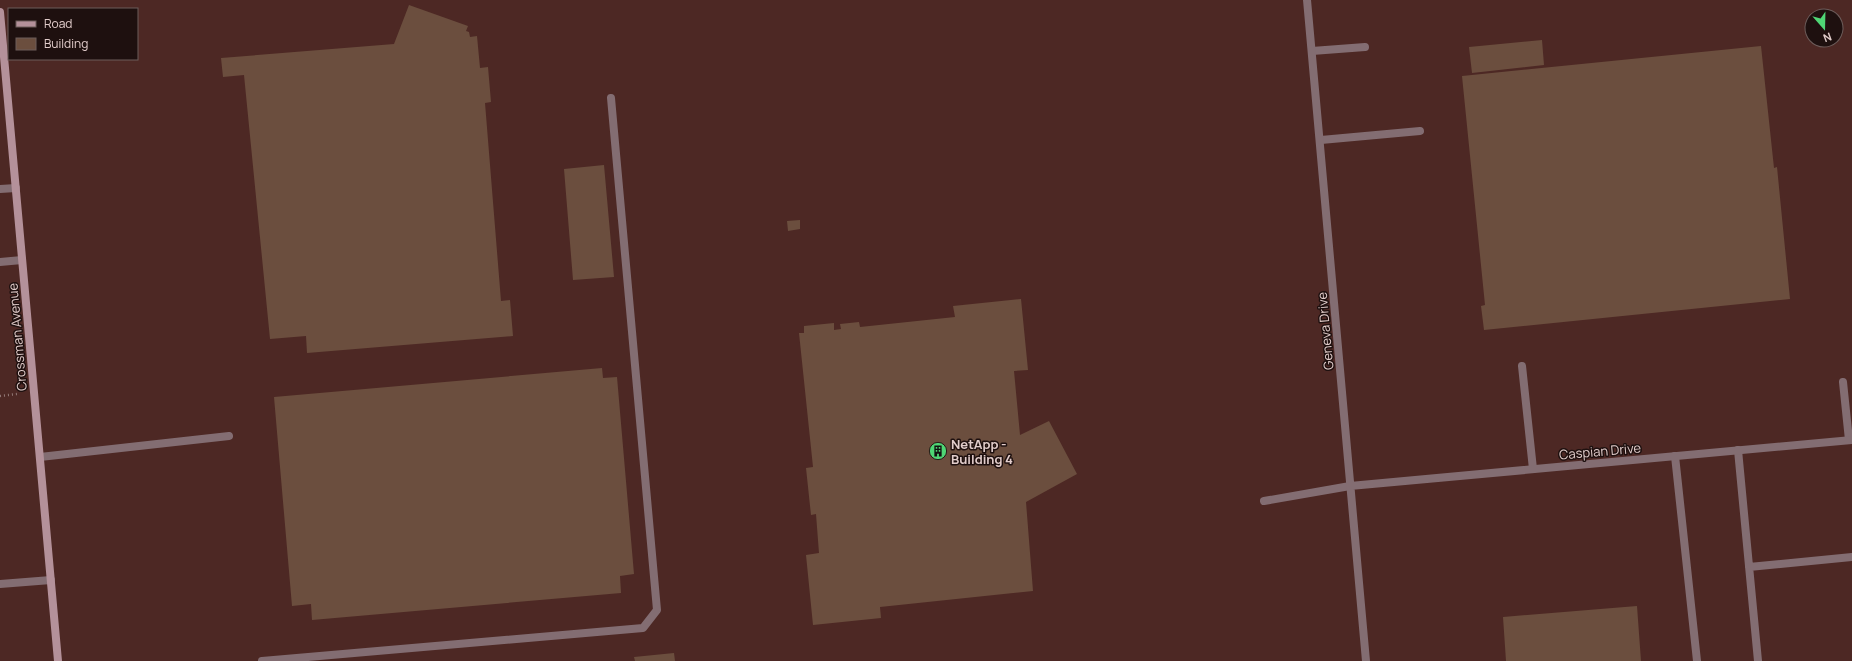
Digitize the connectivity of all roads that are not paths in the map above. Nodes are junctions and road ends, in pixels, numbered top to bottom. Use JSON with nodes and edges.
{"nodes":[{"id":1,"x":1307,"y":0,"type":"edge"},
{"id":2,"x":0,"y":12,"type":"edge"},
{"id":3,"x":1365,"y":47,"type":"dead end"},
{"id":4,"x":1312,"y":51,"type":"junction"},
{"id":5,"x":611,"y":98,"type":"dead end"},
{"id":6,"x":1420,"y":131,"type":"dead end"},
{"id":7,"x":1321,"y":140,"type":"junction"},
{"id":8,"x":16,"y":188,"type":"junction"},
{"id":9,"x":0,"y":190,"type":"edge"},
{"id":10,"x":22,"y":260,"type":"junction"},
{"id":11,"x":0,"y":262,"type":"edge"},
{"id":12,"x":1522,"y":366,"type":"dead end"},
{"id":13,"x":1843,"y":382,"type":"dead end"},
{"id":14,"x":229,"y":436,"type":"dead end"},
{"id":15,"x":1850,"y":440,"type":"edge"},
{"id":16,"x":1738,"y":450,"type":"junction"},
{"id":17,"x":1675,"y":456,"type":"junction"},
{"id":18,"x":40,"y":457,"type":"junction"},
{"id":19,"x":1533,"y":469,"type":"junction"},
{"id":20,"x":1350,"y":486,"type":"junction"},
{"id":21,"x":1264,"y":501,"type":"dead end"},
{"id":22,"x":1852,"y":557,"type":"edge"},
{"id":23,"x":1749,"y":567,"type":"junction"},
{"id":24,"x":51,"y":580,"type":"junction"},
{"id":25,"x":0,"y":584,"type":"edge"},
{"id":26,"x":58,"y":661,"type":"edge"},
{"id":27,"x":262,"y":661,"type":"edge"},
{"id":28,"x":1366,"y":661,"type":"edge"},
{"id":29,"x":1697,"y":661,"type":"edge"},
{"id":30,"x":1758,"y":661,"type":"edge"}],
"edges":[{"from":1,"to":4,"type":"street","name":"Geneva Drive"},
{"from":2,"to":8,"type":"street","name":"Crossman Avenue"},
{"from":3,"to":4,"type":"street"},
{"from":4,"to":7,"type":"street","name":"Geneva Drive"},
{"from":5,"to":27,"type":"street"},
{"from":6,"to":7,"type":"street"},
{"from":7,"to":20,"type":"street","name":"Geneva Drive"},
{"from":8,"to":9,"type":"street"},
{"from":8,"to":10,"type":"street","name":"Crossman Avenue"},
{"from":10,"to":11,"type":"street"},
{"from":10,"to":18,"type":"street","name":"Crossman Avenue"},
{"from":12,"to":19,"type":"street"},
{"from":13,"to":15,"type":"street"},
{"from":14,"to":18,"type":"street"},
{"from":15,"to":16,"type":"street","name":"Caspian Drive"},
{"from":16,"to":17,"type":"street","name":"Caspian Drive"},
{"from":16,"to":23,"type":"street"},
{"from":17,"to":19,"type":"street","name":"Caspian Drive"},
{"from":17,"to":29,"type":"street"},
{"from":18,"to":24,"type":"street","name":"Crossman Avenue"},
{"from":19,"to":20,"type":"street","name":"Caspian Drive"},
{"from":20,"to":21,"type":"street","name":"Caspian Drive"},
{"from":20,"to":28,"type":"street","name":"Geneva Drive"},
{"from":22,"to":23,"type":"street"},
{"from":23,"to":30,"type":"street"},
{"from":24,"to":25,"type":"street"},
{"from":24,"to":26,"type":"street","name":"Crossman Avenue"}]}
